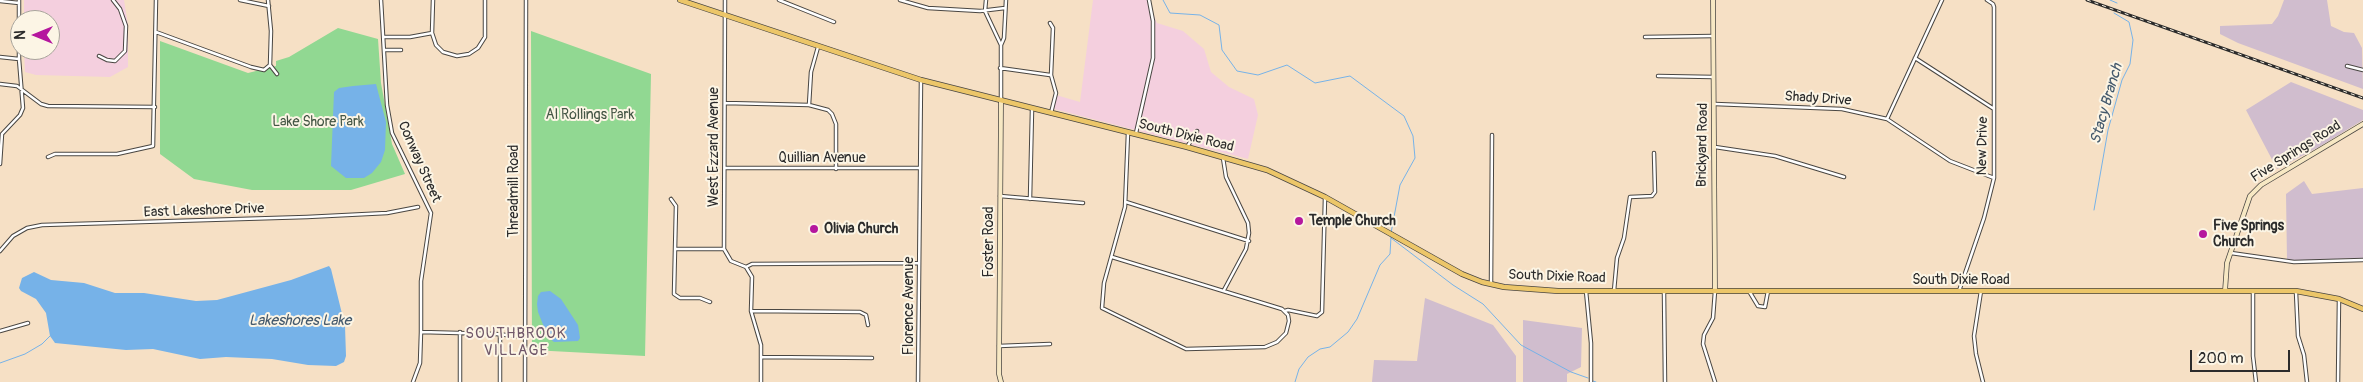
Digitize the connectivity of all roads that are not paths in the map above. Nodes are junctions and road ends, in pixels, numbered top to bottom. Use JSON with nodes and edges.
{"nodes":[{"id":1,"x":113,"y":0,"type":"edge"},
{"id":2,"x":156,"y":0,"type":"edge"},
{"id":3,"x":240,"y":0,"type":"edge"},
{"id":4,"x":268,"y":0,"type":"edge"},
{"id":5,"x":381,"y":0,"type":"edge"},
{"id":6,"x":433,"y":0,"type":"edge"},
{"id":7,"x":485,"y":0,"type":"edge"},
{"id":8,"x":526,"y":0,"type":"edge"},
{"id":9,"x":680,"y":0,"type":"edge"},
{"id":10,"x":725,"y":0,"type":"edge"},
{"id":11,"x":779,"y":0,"type":"edge"},
{"id":12,"x":900,"y":0,"type":"edge"},
{"id":13,"x":986,"y":0,"type":"edge"},
{"id":14,"x":1006,"y":0,"type":"edge"},
{"id":15,"x":1149,"y":0,"type":"edge"},
{"id":16,"x":1713,"y":0,"type":"edge"},
{"id":17,"x":1942,"y":0,"type":"edge"},
{"id":18,"x":1987,"y":0,"type":"edge"},
{"id":19,"x":0,"y":1,"type":"edge"},
{"id":20,"x":19,"y":2,"type":"edge"},
{"id":21,"x":269,"y":6,"type":"junction"},
{"id":22,"x":1005,"y":8,"type":"junction"},
{"id":23,"x":985,"y":11,"type":"junction"},
{"id":24,"x":725,"y":15,"type":"junction"},
{"id":25,"x":834,"y":22,"type":"dead end"},
{"id":26,"x":1050,"y":23,"type":"dead end"},
{"id":27,"x":156,"y":32,"type":"junction"},
{"id":28,"x":432,"y":32,"type":"junction"},
{"id":29,"x":1714,"y":36,"type":"junction"},
{"id":30,"x":383,"y":37,"type":"junction"},
{"id":31,"x":1645,"y":37,"type":"dead end"},
{"id":32,"x":1001,"y":45,"type":"junction"},
{"id":33,"x":818,"y":47,"type":"junction"},
{"id":34,"x":385,"y":50,"type":"junction"},
{"id":35,"x":401,"y":50,"type":"dead end"},
{"id":36,"x":99,"y":56,"type":"dead end"},
{"id":37,"x":1915,"y":58,"type":"junction"},
{"id":38,"x":19,"y":60,"type":"edge"},
{"id":39,"x":270,"y":65,"type":"junction"},
{"id":40,"x":2347,"y":66,"type":"dead end"},
{"id":41,"x":1000,"y":68,"type":"junction"},
{"id":42,"x":2363,"y":70,"type":"edge"},
{"id":43,"x":277,"y":74,"type":"dead end"},
{"id":44,"x":1051,"y":75,"type":"junction"},
{"id":45,"x":1658,"y":76,"type":"dead end"},
{"id":46,"x":1715,"y":77,"type":"junction"},
{"id":47,"x":921,"y":80,"type":"junction"},
{"id":48,"x":0,"y":84,"type":"edge"},
{"id":49,"x":23,"y":89,"type":"junction"},
{"id":50,"x":1001,"y":102,"type":"junction"},
{"id":51,"x":724,"y":104,"type":"junction"},
{"id":52,"x":1715,"y":104,"type":"junction"},
{"id":53,"x":809,"y":105,"type":"junction"},
{"id":54,"x":155,"y":107,"type":"junction"},
{"id":55,"x":1994,"y":109,"type":"junction"},
{"id":56,"x":1032,"y":110,"type":"junction"},
{"id":57,"x":1051,"y":114,"type":"junction"},
{"id":58,"x":1887,"y":119,"type":"junction"},
{"id":59,"x":2363,"y":124,"type":"edge"},
{"id":60,"x":1197,"y":131,"type":"dead end"},
{"id":61,"x":1128,"y":133,"type":"junction"},
{"id":62,"x":1135,"y":135,"type":"junction"},
{"id":63,"x":1492,"y":135,"type":"dead end"},
{"id":64,"x":1187,"y":147,"type":"junction"},
{"id":65,"x":1715,"y":147,"type":"junction"},
{"id":66,"x":1654,"y":153,"type":"dead end"},
{"id":67,"x":48,"y":157,"type":"dead end"},
{"id":68,"x":1223,"y":157,"type":"junction"},
{"id":69,"x":0,"y":164,"type":"edge"},
{"id":70,"x":725,"y":168,"type":"junction"},
{"id":71,"x":919,"y":168,"type":"junction"},
{"id":72,"x":836,"y":169,"type":"junction"},
{"id":73,"x":1844,"y":177,"type":"dead end"},
{"id":74,"x":1994,"y":178,"type":"junction"},
{"id":75,"x":1000,"y":196,"type":"junction"},
{"id":76,"x":1325,"y":197,"type":"junction"},
{"id":77,"x":672,"y":198,"type":"dead end"},
{"id":78,"x":1030,"y":199,"type":"junction"},
{"id":79,"x":1126,"y":202,"type":"junction"},
{"id":80,"x":1083,"y":203,"type":"dead end"},
{"id":81,"x":418,"y":207,"type":"dead end"},
{"id":82,"x":1249,"y":241,"type":"junction"},
{"id":83,"x":674,"y":249,"type":"junction"},
{"id":84,"x":724,"y":249,"type":"junction"},
{"id":85,"x":0,"y":251,"type":"edge"},
{"id":86,"x":2231,"y":253,"type":"junction"},
{"id":87,"x":1112,"y":257,"type":"junction"},
{"id":88,"x":2363,"y":260,"type":"edge"},
{"id":89,"x":918,"y":263,"type":"junction"},
{"id":90,"x":746,"y":267,"type":"junction"},
{"id":91,"x":1490,"y":284,"type":"junction"},
{"id":92,"x":1224,"y":290,"type":"junction"},
{"id":93,"x":1960,"y":290,"type":"junction"},
{"id":94,"x":1614,"y":291,"type":"junction"},
{"id":95,"x":1715,"y":291,"type":"junction"},
{"id":96,"x":1749,"y":291,"type":"junction"},
{"id":97,"x":1768,"y":291,"type":"junction"},
{"id":98,"x":1981,"y":291,"type":"junction"},
{"id":99,"x":2225,"y":291,"type":"junction"},
{"id":100,"x":2253,"y":291,"type":"junction"},
{"id":101,"x":2296,"y":291,"type":"junction"},
{"id":102,"x":1586,"y":292,"type":"junction"},
{"id":103,"x":1664,"y":292,"type":"junction"},
{"id":104,"x":2339,"y":299,"type":"junction"},
{"id":105,"x":710,"y":302,"type":"dead end"},
{"id":106,"x":2363,"y":309,"type":"edge"},
{"id":107,"x":751,"y":311,"type":"junction"},
{"id":108,"x":1284,"y":311,"type":"junction"},
{"id":109,"x":28,"y":323,"type":"dead end"},
{"id":110,"x":868,"y":325,"type":"dead end"},
{"id":111,"x":0,"y":331,"type":"edge"},
{"id":112,"x":421,"y":332,"type":"junction"},
{"id":113,"x":460,"y":332,"type":"junction"},
{"id":114,"x":500,"y":335,"type":"junction"},
{"id":115,"x":526,"y":337,"type":"junction"},
{"id":116,"x":1050,"y":344,"type":"dead end"},
{"id":117,"x":999,"y":346,"type":"junction"},
{"id":118,"x":761,"y":357,"type":"junction"},
{"id":119,"x":872,"y":358,"type":"dead end"},
{"id":120,"x":413,"y":382,"type":"edge"},
{"id":121,"x":460,"y":382,"type":"edge"},
{"id":122,"x":500,"y":382,"type":"edge"},
{"id":123,"x":525,"y":382,"type":"edge"},
{"id":124,"x":761,"y":382,"type":"edge"},
{"id":125,"x":918,"y":382,"type":"edge"},
{"id":126,"x":1000,"y":382,"type":"edge"},
{"id":127,"x":1591,"y":382,"type":"edge"},
{"id":128,"x":1664,"y":382,"type":"edge"},
{"id":129,"x":1715,"y":382,"type":"edge"},
{"id":130,"x":1983,"y":382,"type":"edge"},
{"id":131,"x":2256,"y":382,"type":"edge"},
{"id":132,"x":2307,"y":382,"type":"edge"},
{"id":133,"x":2338,"y":382,"type":"edge"}],
"edges":[{"from":1,"to":36,"type":"street"},
{"from":2,"to":27,"type":"street"},
{"from":3,"to":21,"type":"street"},
{"from":4,"to":21,"type":"street"},
{"from":5,"to":30,"type":"street","name":"Conway Street"},
{"from":6,"to":28,"type":"street"},
{"from":7,"to":28,"type":"street"},
{"from":8,"to":115,"type":"street","name":"Threadmill Road"},
{"from":9,"to":24,"type":"main road","name":"South Dixie Road"},
{"from":10,"to":24,"type":"street","name":"West Ezzard Avenue"},
{"from":11,"to":25,"type":"street"},
{"from":12,"to":23,"type":"street"},
{"from":13,"to":23,"type":"street"},
{"from":14,"to":22,"type":"street"},
{"from":15,"to":62,"type":"street"},
{"from":16,"to":29,"type":"street","name":"Brickyard Road"},
{"from":17,"to":37,"type":"street"},
{"from":18,"to":55,"type":"street","name":"New Drive"},
{"from":19,"to":20,"type":"street"},
{"from":21,"to":39,"type":"street"},
{"from":22,"to":23,"type":"street"},
{"from":22,"to":32,"type":"street"},
{"from":23,"to":32,"type":"street"},
{"from":24,"to":33,"type":"main road","name":"South Dixie Road"},
{"from":24,"to":51,"type":"street","name":"West Ezzard Avenue"},
{"from":26,"to":44,"type":"street"},
{"from":27,"to":39,"type":"street"},
{"from":27,"to":54,"type":"street"},
{"from":28,"to":30,"type":"street"},
{"from":29,"to":31,"type":"street"},
{"from":29,"to":46,"type":"street","name":"Brickyard Road"},
{"from":30,"to":34,"type":"street","name":"Conway Street"},
{"from":32,"to":41,"type":"street"},
{"from":33,"to":47,"type":"main road","name":"South Dixie Road"},
{"from":33,"to":53,"type":"street"},
{"from":34,"to":35,"type":"street"},
{"from":34,"to":112,"type":"street","name":"Conway Street"},
{"from":37,"to":55,"type":"street"},
{"from":37,"to":58,"type":"street"},
{"from":38,"to":49,"type":"street"},
{"from":39,"to":43,"type":"street"},
{"from":40,"to":42,"type":"street"},
{"from":41,"to":44,"type":"street"},
{"from":41,"to":50,"type":"street"},
{"from":44,"to":57,"type":"street"},
{"from":45,"to":46,"type":"street"},
{"from":46,"to":52,"type":"street","name":"Brickyard Road"},
{"from":47,"to":50,"type":"main road","name":"South Dixie Road"},
{"from":47,"to":71,"type":"street","name":"Florence Avenue"},
{"from":48,"to":49,"type":"street"},
{"from":49,"to":54,"type":"street"},
{"from":49,"to":69,"type":"street"},
{"from":50,"to":56,"type":"main road","name":"South Dixie Road"},
{"from":50,"to":75,"type":"street","name":"Foster Road"},
{"from":51,"to":53,"type":"street"},
{"from":51,"to":70,"type":"street","name":"West Ezzard Avenue"},
{"from":52,"to":58,"type":"street","name":"Shady Drive"},
{"from":52,"to":65,"type":"street","name":"Brickyard Road"},
{"from":53,"to":72,"type":"street"},
{"from":54,"to":67,"type":"street"},
{"from":55,"to":74,"type":"street","name":"New Drive"},
{"from":56,"to":57,"type":"main road","name":"South Dixie Road"},
{"from":56,"to":78,"type":"street"},
{"from":57,"to":61,"type":"main road","name":"South Dixie Road"},
{"from":58,"to":74,"type":"street","name":"Shady Drive"},
{"from":59,"to":86,"type":"street","name":"Five Springs Road"},
{"from":60,"to":64,"type":"street"},
{"from":61,"to":62,"type":"main road","name":"South Dixie Road"},
{"from":61,"to":79,"type":"street"},
{"from":62,"to":64,"type":"main road","name":"South Dixie Road"},
{"from":63,"to":91,"type":"street"},
{"from":64,"to":68,"type":"main road","name":"South Dixie Road"},
{"from":65,"to":73,"type":"street"},
{"from":65,"to":95,"type":"street","name":"Brickyard Road"},
{"from":66,"to":94,"type":"street"},
{"from":68,"to":76,"type":"main road","name":"South Dixie Road"},
{"from":68,"to":82,"type":"street"},
{"from":70,"to":72,"type":"street","name":"Quillian Avenue"},
{"from":70,"to":84,"type":"street","name":"West Ezzard Avenue"},
{"from":71,"to":72,"type":"street","name":"Quillian Avenue"},
{"from":71,"to":89,"type":"street","name":"Florence Avenue"},
{"from":74,"to":93,"type":"street","name":"New Drive"},
{"from":75,"to":78,"type":"street"},
{"from":75,"to":117,"type":"street","name":"Foster Road"},
{"from":76,"to":91,"type":"main road","name":"South Dixie Road"},
{"from":76,"to":108,"type":"street"},
{"from":77,"to":83,"type":"street"},
{"from":78,"to":80,"type":"street"},
{"from":79,"to":82,"type":"street"},
{"from":79,"to":87,"type":"street"},
{"from":81,"to":85,"type":"street","name":"East Lakeshore Drive"},
{"from":82,"to":92,"type":"street"},
{"from":83,"to":84,"type":"street"},
{"from":83,"to":105,"type":"street"},
{"from":84,"to":90,"type":"street"},
{"from":86,"to":88,"type":"street"},
{"from":86,"to":99,"type":"street","name":"Five Springs Road"},
{"from":87,"to":92,"type":"street"},
{"from":87,"to":108,"type":"street"},
{"from":89,"to":90,"type":"street"},
{"from":89,"to":125,"type":"street","name":"Florence Avenue"},
{"from":90,"to":107,"type":"street"},
{"from":91,"to":102,"type":"main road","name":"South Dixie Road"},
{"from":92,"to":108,"type":"street"},
{"from":93,"to":97,"type":"main road","name":"South Dixie Road"},
{"from":93,"to":98,"type":"main road","name":"South Dixie Road"},
{"from":94,"to":102,"type":"main road","name":"South Dixie Road"},
{"from":94,"to":103,"type":"main road","name":"South Dixie Road"},
{"from":95,"to":96,"type":"main road","name":"South Dixie Road"},
{"from":95,"to":103,"type":"main road","name":"South Dixie Road"},
{"from":95,"to":129,"type":"street"},
{"from":96,"to":97,"type":"main road","name":"South Dixie Road"},
{"from":96,"to":97,"type":"street"},
{"from":98,"to":99,"type":"main road","name":"South Dixie Road"},
{"from":98,"to":130,"type":"street"},
{"from":99,"to":100,"type":"main road","name":"South Dixie Road"},
{"from":100,"to":101,"type":"main road","name":"South Dixie Road"},
{"from":100,"to":131,"type":"street"},
{"from":101,"to":104,"type":"main road","name":"South Dixie Road"},
{"from":101,"to":132,"type":"street"},
{"from":102,"to":127,"type":"street"},
{"from":103,"to":128,"type":"street"},
{"from":104,"to":106,"type":"main road","name":"South Dixie Road"},
{"from":104,"to":133,"type":"street"},
{"from":107,"to":110,"type":"street"},
{"from":107,"to":118,"type":"street"},
{"from":109,"to":111,"type":"street"},
{"from":112,"to":113,"type":"street"},
{"from":112,"to":120,"type":"street","name":"Conway Street"},
{"from":113,"to":114,"type":"street"},
{"from":113,"to":121,"type":"street"},
{"from":114,"to":115,"type":"street"},
{"from":114,"to":122,"type":"street"},
{"from":115,"to":123,"type":"street","name":"Threadmill Road"},
{"from":116,"to":117,"type":"street"},
{"from":117,"to":126,"type":"street","name":"Foster Road"},
{"from":118,"to":119,"type":"street"},
{"from":118,"to":124,"type":"street"}]}
